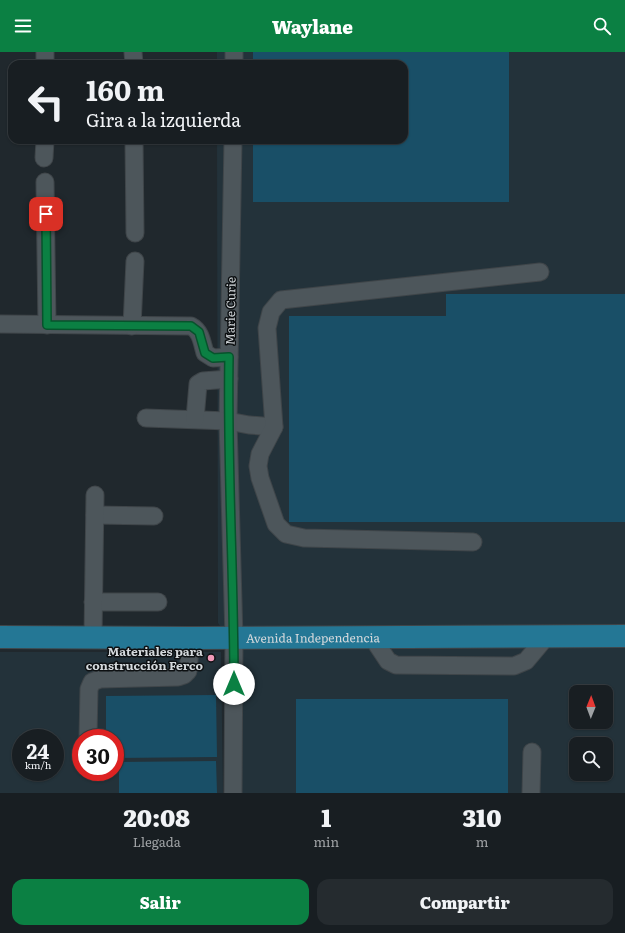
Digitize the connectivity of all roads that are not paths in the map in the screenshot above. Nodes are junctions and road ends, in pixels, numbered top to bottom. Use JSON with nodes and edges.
{"nodes":[{"id":1,"x":45,"y":144,"type":"edge"},
{"id":2,"x":134,"y":144,"type":"edge"},
{"id":3,"x":233,"y":144,"type":"edge"},
{"id":4,"x":44,"y":158,"type":"dead end"},
{"id":5,"x":45,"y":182,"type":"dead end"},
{"id":6,"x":135,"y":234,"type":"dead end"},
{"id":7,"x":135,"y":261,"type":"dead end"},
{"id":8,"x":540,"y":272,"type":"dead end"},
{"id":9,"x":0,"y":324,"type":"edge"},
{"id":10,"x":47,"y":325,"type":"junction"},
{"id":11,"x":132,"y":326,"type":"junction"},
{"id":12,"x":229,"y":357,"type":"junction"},
{"id":13,"x":229,"y":379,"type":"junction"},
{"id":14,"x":146,"y":418,"type":"dead end"},
{"id":15,"x":195,"y":419,"type":"junction"},
{"id":16,"x":228,"y":421,"type":"junction"},
{"id":17,"x":274,"y":427,"type":"junction"},
{"id":18,"x":95,"y":495,"type":"dead end"},
{"id":19,"x":95,"y":515,"type":"junction"},
{"id":20,"x":154,"y":516,"type":"dead end"},
{"id":21,"x":473,"y":542,"type":"dead end"},
{"id":22,"x":93,"y":602,"type":"junction"},
{"id":23,"x":158,"y":602,"type":"dead end"},
{"id":24,"x":547,"y":636,"type":"junction"},
{"id":25,"x":625,"y":636,"type":"edge"},
{"id":26,"x":0,"y":637,"type":"edge"},
{"id":27,"x":92,"y":637,"type":"junction"},
{"id":28,"x":372,"y":637,"type":"junction"},
{"id":29,"x":191,"y":638,"type":"junction"},
{"id":30,"x":234,"y":638,"type":"junction"},
{"id":31,"x":88,"y":729,"type":"edge"},
{"id":32,"x":532,"y":752,"type":"dead end"},
{"id":33,"x":233,"y":793,"type":"edge"},
{"id":34,"x":531,"y":793,"type":"edge"}],
"edges":[{"from":1,"to":4,"type":"street"},
{"from":2,"to":6,"type":"street"},
{"from":3,"to":12,"type":"street","name":"Marie Curie"},
{"from":5,"to":10,"type":"street"},
{"from":7,"to":11,"type":"street"},
{"from":8,"to":17,"type":"street"},
{"from":9,"to":10,"type":"street"},
{"from":10,"to":11,"type":"street"},
{"from":11,"to":12,"type":"street"},
{"from":12,"to":13,"type":"street","name":"Marie Curie"},
{"from":13,"to":15,"type":"street"},
{"from":13,"to":16,"type":"street","name":"Marie Curie"},
{"from":14,"to":15,"type":"street"},
{"from":15,"to":16,"type":"street"},
{"from":16,"to":17,"type":"street"},
{"from":16,"to":30,"type":"street","name":"Marie Curie"},
{"from":17,"to":21,"type":"street"},
{"from":18,"to":19,"type":"street"},
{"from":19,"to":20,"type":"street"},
{"from":19,"to":22,"type":"street"},
{"from":22,"to":23,"type":"street"},
{"from":22,"to":27,"type":"street"},
{"from":24,"to":25,"type":"main road","name":"Avenida Independencia"},
{"from":24,"to":28,"type":"main road","name":"Avenida Independencia"},
{"from":24,"to":28,"type":"street"},
{"from":26,"to":27,"type":"main road","name":"Avenida Independencia"},
{"from":27,"to":29,"type":"main road","name":"Avenida Independencia"},
{"from":28,"to":30,"type":"main road","name":"Avenida Independencia"},
{"from":29,"to":30,"type":"main road","name":"Avenida Independencia"},
{"from":29,"to":31,"type":"street"},
{"from":30,"to":33,"type":"street","name":"Marie Curie"},
{"from":32,"to":34,"type":"street"}]}
